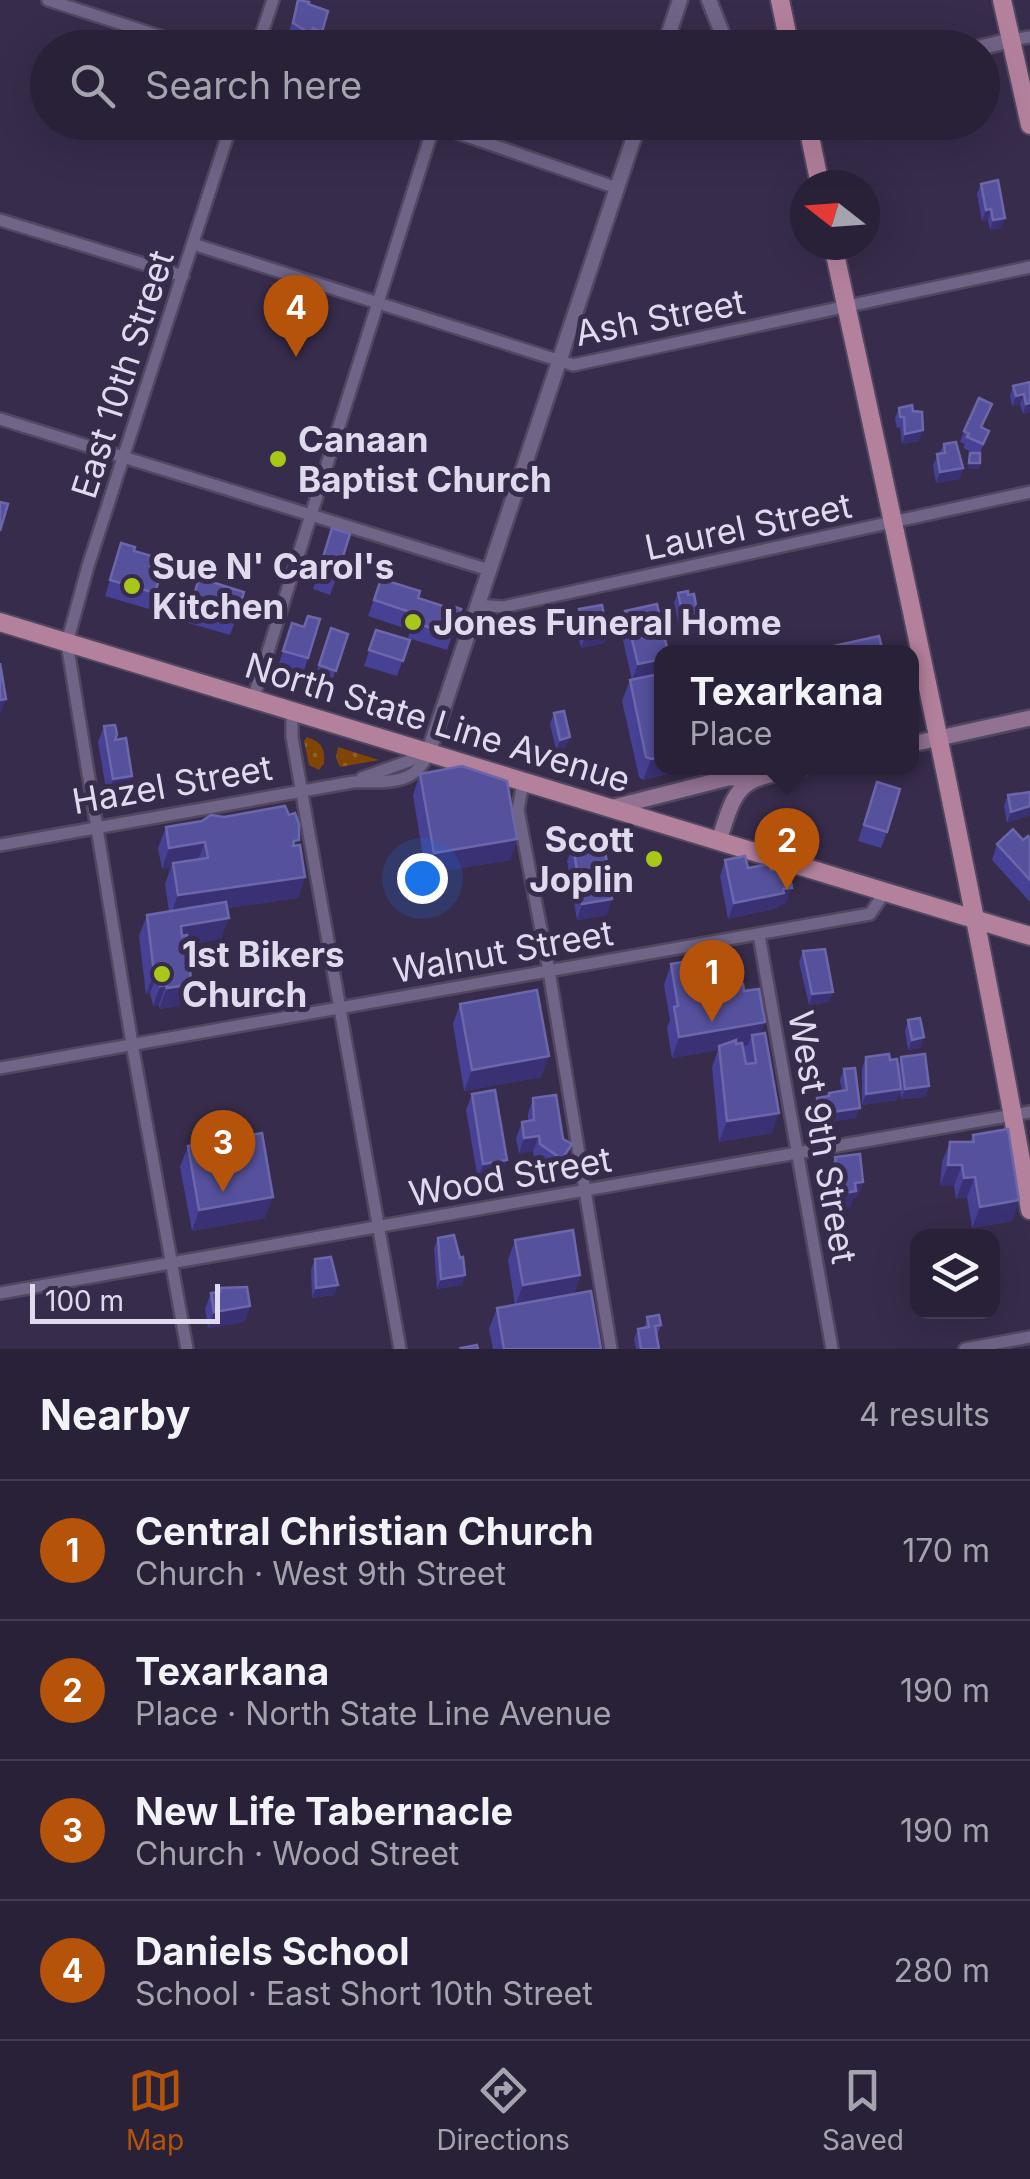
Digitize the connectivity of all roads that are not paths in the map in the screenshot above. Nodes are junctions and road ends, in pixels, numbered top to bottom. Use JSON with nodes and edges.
{"nodes":[{"id":1,"x":48,"y":0,"type":"edge"},
{"id":2,"x":273,"y":0,"type":"edge"},
{"id":3,"x":680,"y":0,"type":"edge"},
{"id":4,"x":709,"y":0,"type":"edge"},
{"id":5,"x":780,"y":0,"type":"edge"},
{"id":6,"x":1002,"y":0,"type":"edge"},
{"id":7,"x":140,"y":30,"type":"edge"},
{"id":8,"x":263,"y":30,"type":"edge"},
{"id":9,"x":670,"y":30,"type":"edge"},
{"id":10,"x":721,"y":30,"type":"edge"},
{"id":11,"x":786,"y":30,"type":"edge"},
{"id":12,"x":1020,"y":38,"type":"edge"},
{"id":13,"x":1030,"y":125,"type":"edge"},
{"id":14,"x":226,"y":140,"type":"edge"},
{"id":15,"x":425,"y":140,"type":"edge"},
{"id":16,"x":477,"y":140,"type":"edge"},
{"id":17,"x":633,"y":140,"type":"edge"},
{"id":18,"x":811,"y":140,"type":"edge"},
{"id":19,"x":817,"y":170,"type":"edge"},
{"id":20,"x":617,"y":188,"type":"junction"},
{"id":21,"x":0,"y":220,"type":"edge"},
{"id":22,"x":193,"y":244,"type":"junction"},
{"id":23,"x":836,"y":260,"type":"edge"},
{"id":24,"x":1030,"y":267,"type":"edge"},
{"id":25,"x":184,"y":276,"type":"junction"},
{"id":26,"x":376,"y":304,"type":"junction"},
{"id":27,"x":846,"y":306,"type":"junction"},
{"id":28,"x":558,"y":362,"type":"junction"},
{"id":29,"x":0,"y":419,"type":"edge"},
{"id":30,"x":123,"y":457,"type":"junction"},
{"id":31,"x":1030,"y":492,"type":"edge"},
{"id":32,"x":311,"y":515,"type":"junction"},
{"id":33,"x":892,"y":523,"type":"junction"},
{"id":34,"x":488,"y":570,"type":"junction"},
{"id":35,"x":477,"y":605,"type":"junction"},
{"id":36,"x":0,"y":622,"type":"edge"},
{"id":37,"x":67,"y":643,"type":"junction"},
{"id":38,"x":253,"y":699,"type":"junction"},
{"id":39,"x":292,"y":711,"type":"junction"},
{"id":40,"x":1030,"y":718,"type":"edge"},
{"id":41,"x":941,"y":738,"type":"junction"},
{"id":42,"x":919,"y":743,"type":"edge"},
{"id":43,"x":428,"y":754,"type":"junction"},
{"id":44,"x":768,"y":775,"type":"edge"},
{"id":45,"x":753,"y":778,"type":"junction"},
{"id":46,"x":523,"y":782,"type":"junction"},
{"id":47,"x":303,"y":792,"type":"junction"},
{"id":48,"x":610,"y":808,"type":"junction"},
{"id":49,"x":96,"y":828,"type":"junction"},
{"id":50,"x":719,"y":841,"type":"junction"},
{"id":51,"x":0,"y":845,"type":"edge"},
{"id":52,"x":884,"y":892,"type":"junction"},
{"id":53,"x":977,"y":920,"type":"junction"},
{"id":54,"x":759,"y":935,"type":"junction"},
{"id":55,"x":1030,"y":936,"type":"edge"},
{"id":56,"x":548,"y":971,"type":"junction"},
{"id":57,"x":340,"y":1007,"type":"junction"},
{"id":58,"x":132,"y":1044,"type":"junction"},
{"id":59,"x":0,"y":1068,"type":"edge"},
{"id":60,"x":1022,"y":1114,"type":"edge"},
{"id":61,"x":799,"y":1154,"type":"junction"},
{"id":62,"x":586,"y":1190,"type":"junction"},
{"id":63,"x":1030,"y":1210,"type":"edge"},
{"id":64,"x":379,"y":1228,"type":"junction"},
{"id":65,"x":172,"y":1262,"type":"junction"},
{"id":66,"x":0,"y":1294,"type":"edge"},
{"id":67,"x":1030,"y":1338,"type":"edge"},
{"id":68,"x":187,"y":1349,"type":"edge"},
{"id":69,"x":400,"y":1349,"type":"edge"},
{"id":70,"x":611,"y":1349,"type":"edge"},
{"id":71,"x":832,"y":1349,"type":"edge"},
{"id":72,"x":966,"y":1349,"type":"edge"}],
"edges":[{"from":1,"to":7,"type":"street"},
{"from":2,"to":8,"type":"street"},
{"from":3,"to":9,"type":"street"},
{"from":4,"to":10,"type":"street"},
{"from":5,"to":11,"type":"main road"},
{"from":6,"to":12,"type":"main road"},
{"from":12,"to":13,"type":"main road"},
{"from":14,"to":22,"type":"street","name":"East 10th Street"},
{"from":15,"to":26,"type":"street"},
{"from":16,"to":20,"type":"street"},
{"from":17,"to":20,"type":"street"},
{"from":18,"to":19,"type":"main road"},
{"from":20,"to":28,"type":"street"},
{"from":21,"to":25,"type":"street"},
{"from":22,"to":25,"type":"street","name":"East 10th Street"},
{"from":22,"to":26,"type":"street","name":"Ash Street"},
{"from":23,"to":27,"type":"main road"},
{"from":24,"to":27,"type":"street","name":"Ash Street"},
{"from":25,"to":30,"type":"street","name":"East 10th Street"},
{"from":26,"to":28,"type":"street","name":"Ash Street"},
{"from":26,"to":32,"type":"street"},
{"from":27,"to":28,"type":"street","name":"Ash Street"},
{"from":27,"to":33,"type":"main road"},
{"from":28,"to":34,"type":"street"},
{"from":29,"to":30,"type":"street"},
{"from":30,"to":32,"type":"street"},
{"from":30,"to":37,"type":"street","name":"East 10th Street"},
{"from":31,"to":33,"type":"street","name":"Laurel Street"},
{"from":32,"to":34,"type":"street"},
{"from":32,"to":38,"type":"street"},
{"from":33,"to":35,"type":"street","name":"Laurel Street"},
{"from":33,"to":41,"type":"main road"},
{"from":34,"to":35,"type":"street"},
{"from":35,"to":43,"type":"street"},
{"from":36,"to":37,"type":"main road","name":"North State Line Avenue"},
{"from":37,"to":38,"type":"main road","name":"North State Line Avenue"},
{"from":37,"to":49,"type":"street"},
{"from":38,"to":39,"type":"main road","name":"North State Line Avenue"},
{"from":39,"to":43,"type":"main road","name":"North State Line Avenue"},
{"from":39,"to":47,"type":"street"},
{"from":40,"to":41,"type":"main road"},
{"from":41,"to":42,"type":"main road"},
{"from":41,"to":53,"type":"main road"},
{"from":43,"to":46,"type":"main road","name":"North State Line Avenue"},
{"from":43,"to":47,"type":"street","name":"Hazel Street"},
{"from":44,"to":45,"type":"main road"},
{"from":45,"to":48,"type":"main road"},
{"from":45,"to":50,"type":"main road"},
{"from":46,"to":48,"type":"main road","name":"North State Line Avenue"},
{"from":46,"to":56,"type":"street"},
{"from":47,"to":49,"type":"street","name":"Hazel Street"},
{"from":47,"to":57,"type":"street"},
{"from":48,"to":50,"type":"main road","name":"North State Line Avenue"},
{"from":49,"to":51,"type":"street","name":"Hazel Street"},
{"from":49,"to":58,"type":"street"},
{"from":50,"to":52,"type":"main road","name":"North State Line Avenue"},
{"from":52,"to":53,"type":"main road","name":"North State Line Avenue"},
{"from":52,"to":54,"type":"street","name":"Walnut Street"},
{"from":53,"to":55,"type":"main road","name":"North State Line Avenue"},
{"from":53,"to":60,"type":"main road"},
{"from":54,"to":56,"type":"street","name":"Walnut Street"},
{"from":54,"to":61,"type":"street","name":"West 9th Street"},
{"from":56,"to":57,"type":"street","name":"Walnut Street"},
{"from":56,"to":62,"type":"street"},
{"from":57,"to":58,"type":"street","name":"Walnut Street"},
{"from":57,"to":64,"type":"street"},
{"from":58,"to":59,"type":"street","name":"Walnut Street"},
{"from":58,"to":65,"type":"street"},
{"from":60,"to":61,"type":"street","name":"Wood Street"},
{"from":60,"to":63,"type":"main road"},
{"from":61,"to":62,"type":"street","name":"Wood Street"},
{"from":61,"to":71,"type":"street","name":"West 9th Street"},
{"from":62,"to":64,"type":"street","name":"Wood Street"},
{"from":62,"to":70,"type":"street"},
{"from":64,"to":65,"type":"street","name":"Wood Street"},
{"from":64,"to":69,"type":"street"},
{"from":65,"to":66,"type":"street","name":"Wood Street"},
{"from":65,"to":68,"type":"street"},
{"from":67,"to":72,"type":"street"}]}
